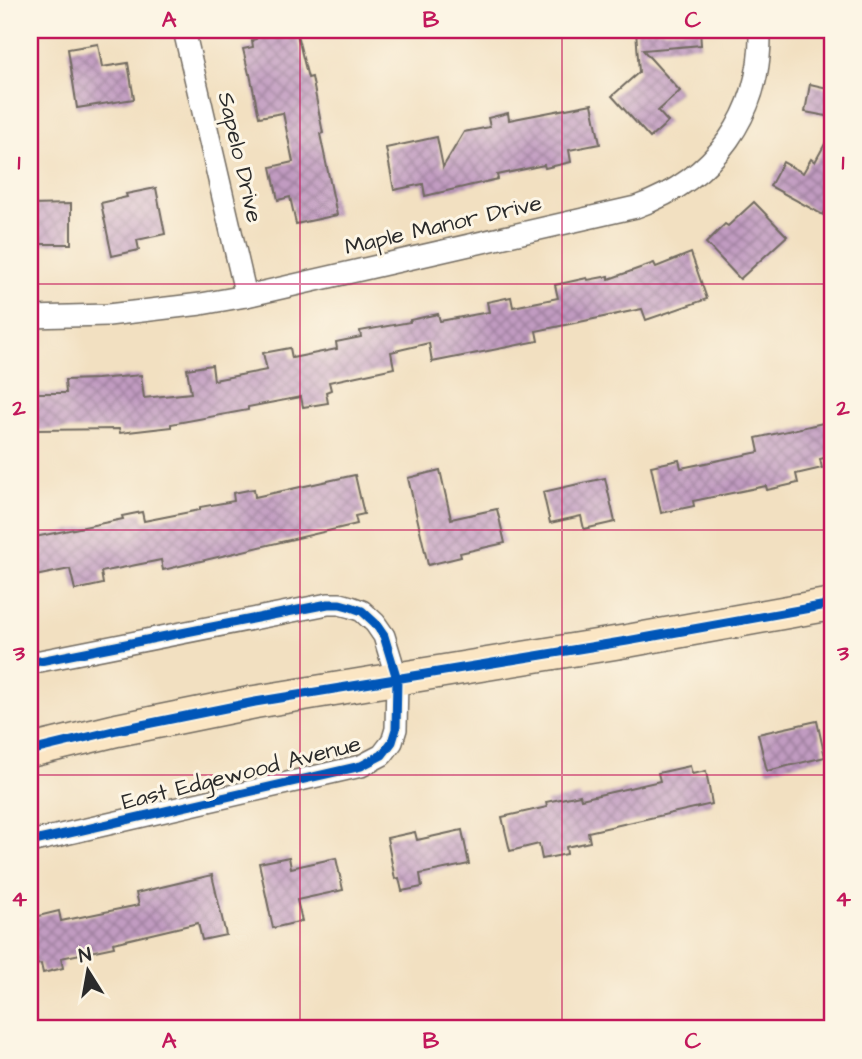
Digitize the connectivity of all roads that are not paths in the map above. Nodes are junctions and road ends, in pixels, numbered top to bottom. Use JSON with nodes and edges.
{"nodes":[{"id":1,"x":184,"y":30,"type":"edge"},
{"id":2,"x":760,"y":30,"type":"edge"},
{"id":3,"x":246,"y":296,"type":"junction"},
{"id":4,"x":30,"y":317,"type":"edge"},
{"id":5,"x":832,"y":604,"type":"edge"},
{"id":6,"x":30,"y":663,"type":"edge"},
{"id":7,"x":397,"y":679,"type":"junction"},
{"id":8,"x":30,"y":751,"type":"edge"},
{"id":9,"x":30,"y":842,"type":"edge"}],
"edges":[{"from":1,"to":3,"type":"street","name":"Sapelo Drive"},
{"from":2,"to":3,"type":"street","name":"Maple Manor Drive"},
{"from":3,"to":4,"type":"street","name":"Maple Manor Drive"},
{"from":5,"to":7,"type":"main road"},
{"from":6,"to":7,"type":"street","name":"East Edgewood Avenue"},
{"from":7,"to":8,"type":"main road"},
{"from":7,"to":9,"type":"street","name":"East Edgewood Avenue"}]}
